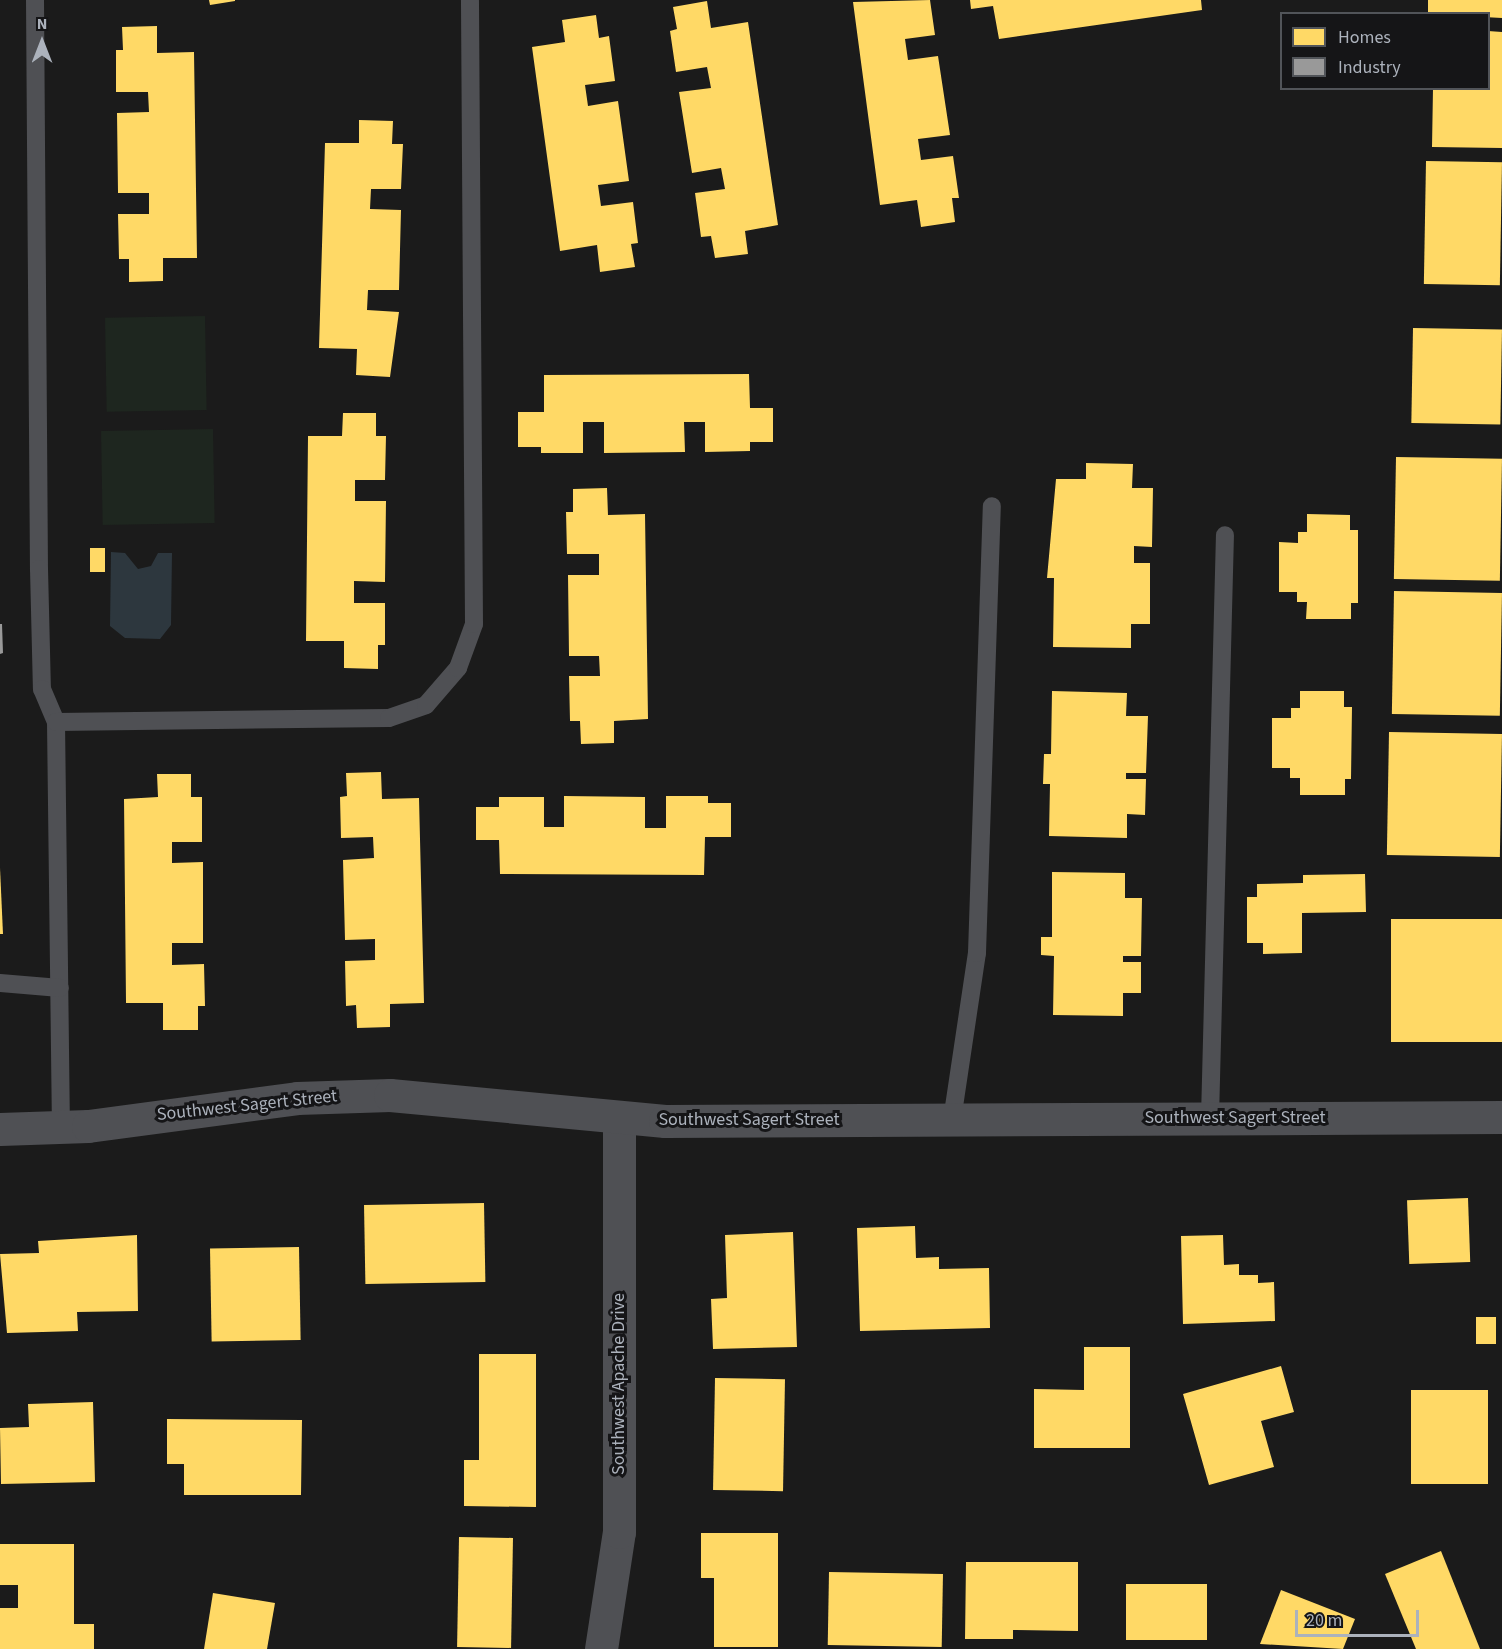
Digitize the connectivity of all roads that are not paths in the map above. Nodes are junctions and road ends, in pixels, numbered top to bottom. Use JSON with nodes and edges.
{"nodes":[{"id":1,"x":35,"y":0,"type":"edge"},
{"id":2,"x":470,"y":0,"type":"edge"},
{"id":3,"x":992,"y":506,"type":"dead end"},
{"id":4,"x":1225,"y":535,"type":"dead end"},
{"id":5,"x":56,"y":722,"type":"junction"},
{"id":6,"x":0,"y":982,"type":"edge"},
{"id":7,"x":60,"y":988,"type":"junction"},
{"id":8,"x":1502,"y":1117,"type":"edge"},
{"id":9,"x":619,"y":1118,"type":"junction"},
{"id":10,"x":1210,"y":1118,"type":"junction"},
{"id":11,"x":952,"y":1120,"type":"junction"},
{"id":12,"x":61,"y":1127,"type":"junction"},
{"id":13,"x":0,"y":1129,"type":"edge"},
{"id":14,"x":601,"y":1649,"type":"edge"}],
"edges":[{"from":1,"to":5,"type":"lane"},
{"from":2,"to":5,"type":"lane"},
{"from":3,"to":11,"type":"lane"},
{"from":4,"to":10,"type":"lane"},
{"from":5,"to":7,"type":"lane"},
{"from":6,"to":7,"type":"lane"},
{"from":7,"to":12,"type":"lane"},
{"from":8,"to":10,"type":"street","name":"Southwest Sagert Street"},
{"from":9,"to":11,"type":"street","name":"Southwest Sagert Street"},
{"from":9,"to":12,"type":"street","name":"Southwest Sagert Street"},
{"from":9,"to":14,"type":"street","name":"Southwest Apache Drive"},
{"from":10,"to":11,"type":"street","name":"Southwest Sagert Street"},
{"from":12,"to":13,"type":"street","name":"Southwest Sagert Street"}]}
